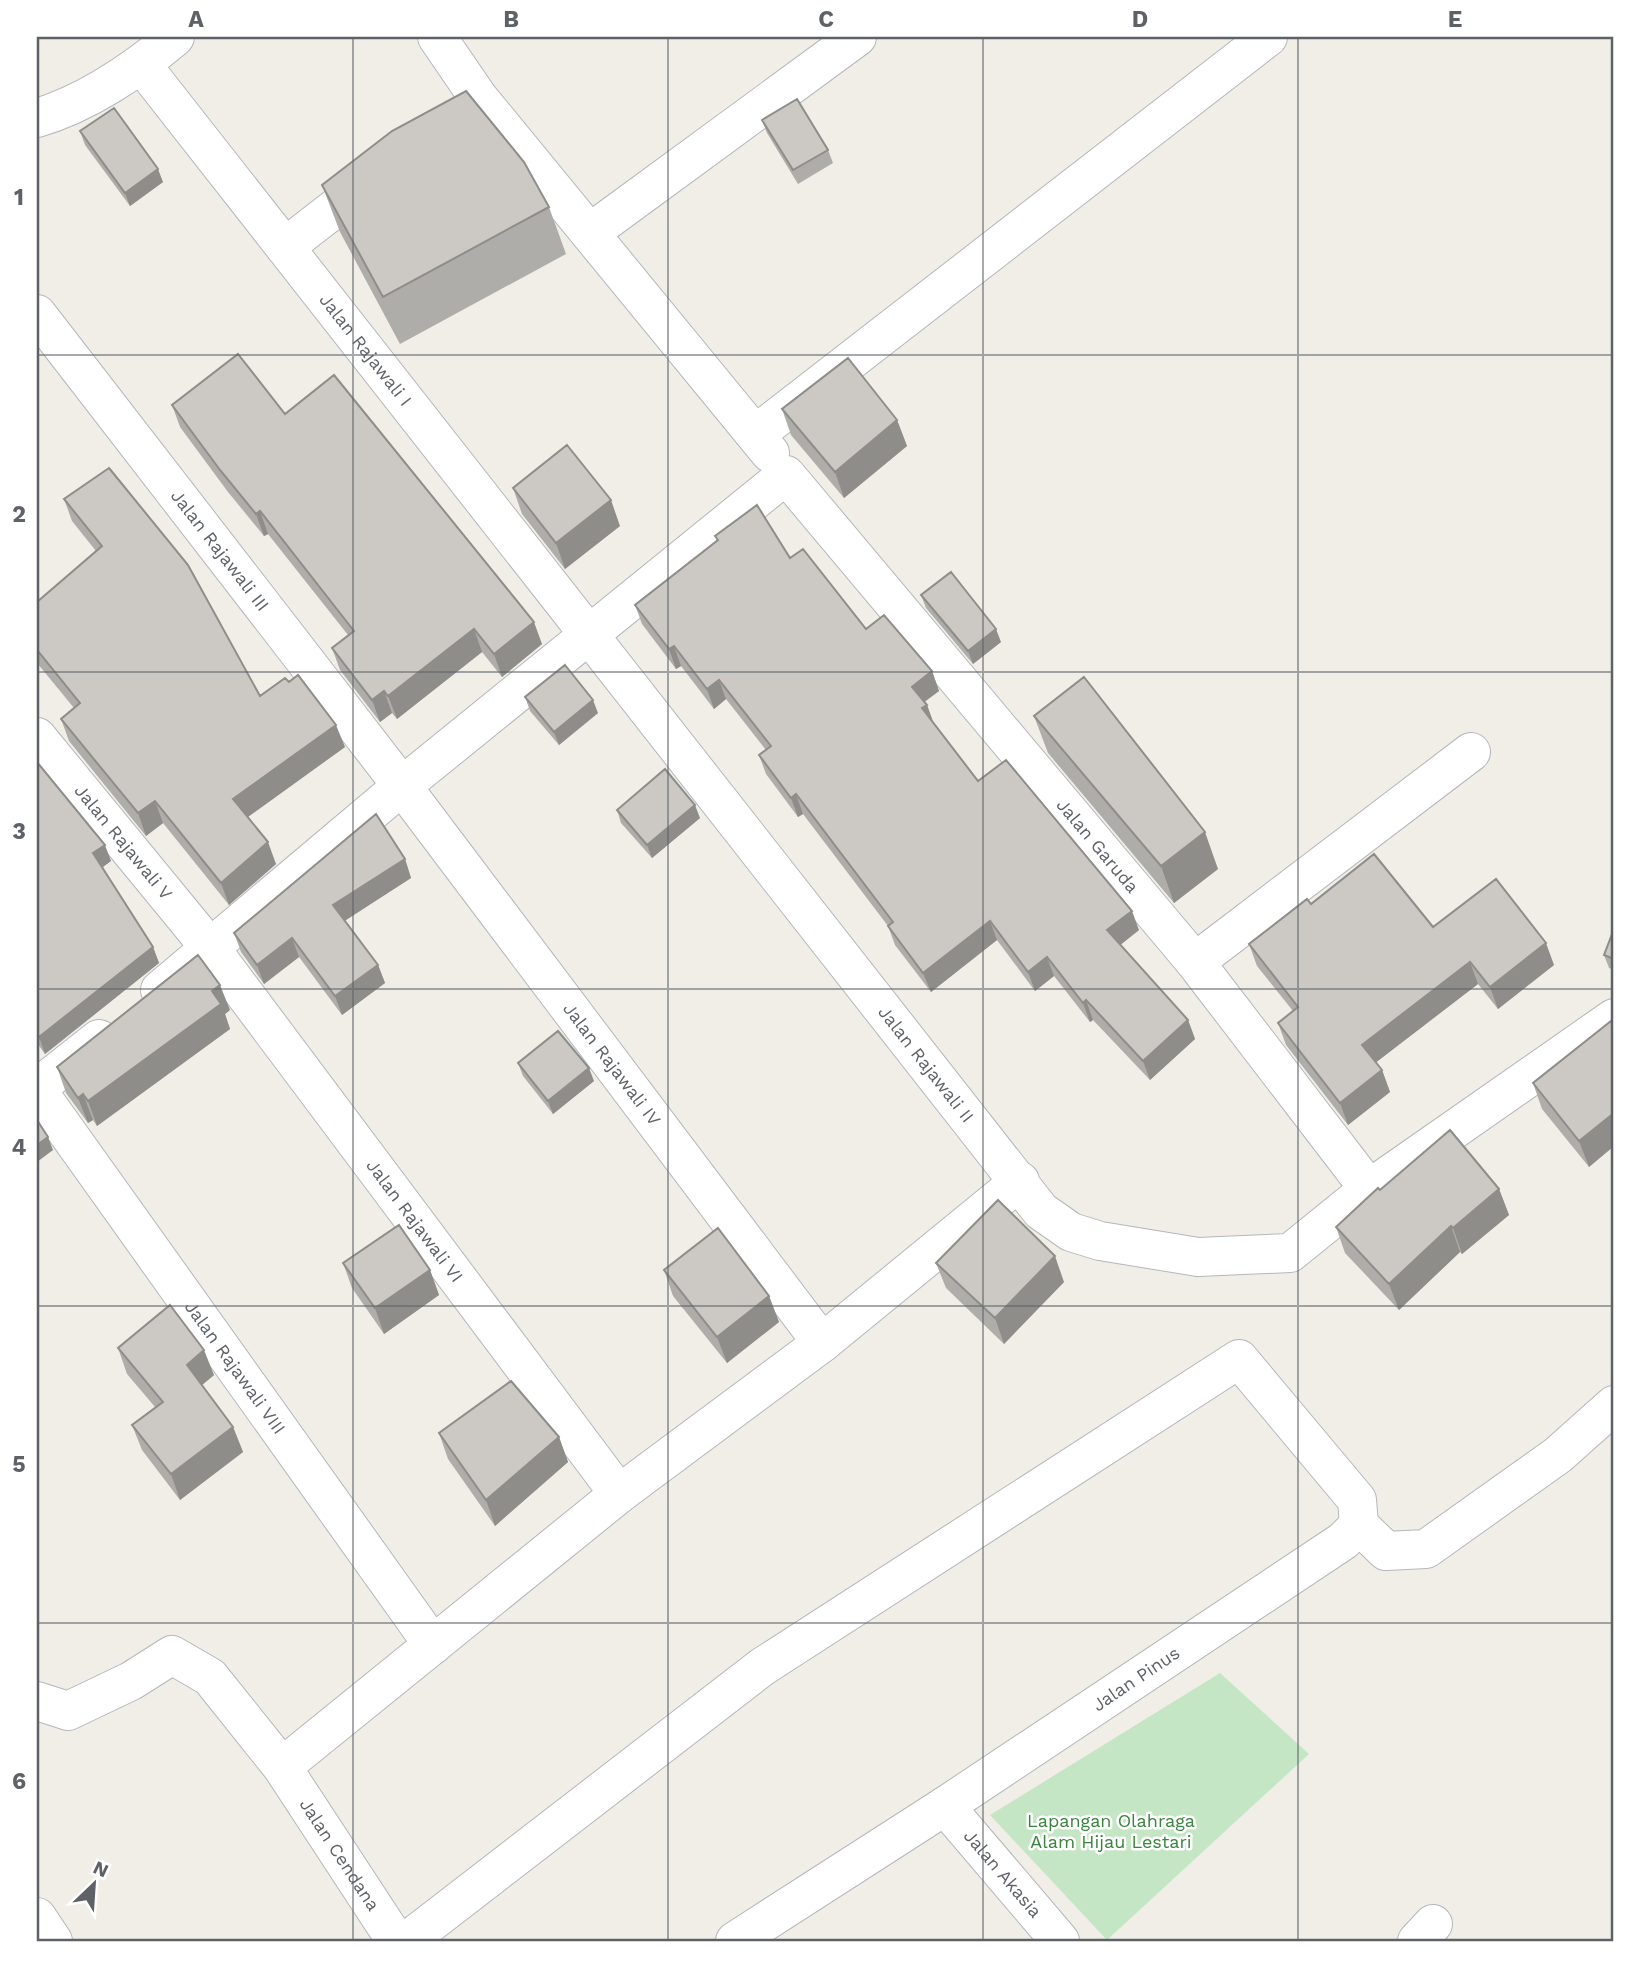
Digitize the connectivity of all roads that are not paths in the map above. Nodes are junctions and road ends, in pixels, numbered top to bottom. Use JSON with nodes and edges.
{"nodes":[{"id":1,"x":175,"y":37,"type":"edge"},
{"id":2,"x":437,"y":37,"type":"edge"},
{"id":3,"x":857,"y":37,"type":"edge"},
{"id":4,"x":1268,"y":37,"type":"edge"},
{"id":5,"x":142,"y":65,"type":"junction"},
{"id":6,"x":478,"y":97,"type":"junction"},
{"id":7,"x":37,"y":118,"type":"edge"},
{"id":8,"x":446,"y":122,"type":"edge"},
{"id":9,"x":403,"y":156,"type":"edge"},
{"id":10,"x":591,"y":232,"type":"junction"},
{"id":11,"x":285,"y":247,"type":"junction"},
{"id":12,"x":37,"y":314,"type":"edge"},
{"id":13,"x":756,"y":434,"type":"junction"},
{"id":14,"x":786,"y":475,"type":"junction"},
{"id":15,"x":590,"y":634,"type":"junction"},
{"id":16,"x":37,"y":737,"type":"edge"},
{"id":17,"x":1471,"y":752,"type":"dead end"},
{"id":18,"x":402,"y":786,"type":"junction"},
{"id":19,"x":211,"y":949,"type":"junction"},
{"id":20,"x":1195,"y":962,"type":"junction"},
{"id":21,"x":1614,"y":1018,"type":"edge"},
{"id":22,"x":37,"y":1089,"type":"edge"},
{"id":23,"x":1020,"y":1181,"type":"junction"},
{"id":24,"x":1369,"y":1189,"type":"junction"},
{"id":25,"x":822,"y":1343,"type":"junction"},
{"id":26,"x":1614,"y":1405,"type":"edge"},
{"id":27,"x":619,"y":1494,"type":"junction"},
{"id":28,"x":1359,"y":1525,"type":"junction"},
{"id":29,"x":433,"y":1645,"type":"junction"},
{"id":30,"x":37,"y":1701,"type":"edge"},
{"id":31,"x":287,"y":1763,"type":"junction"},
{"id":32,"x":945,"y":1806,"type":"junction"},
{"id":33,"x":37,"y":1917,"type":"edge"},
{"id":34,"x":53,"y":1941,"type":"edge"},
{"id":35,"x":396,"y":1941,"type":"edge"},
{"id":36,"x":407,"y":1941,"type":"edge"},
{"id":37,"x":735,"y":1941,"type":"edge"},
{"id":38,"x":1060,"y":1941,"type":"edge"}],
"edges":[{"from":1,"to":5,"type":"street"},
{"from":2,"to":6,"type":"street","name":"Jalan Garuda"},
{"from":3,"to":10,"type":"street"},
{"from":4,"to":13,"type":"street"},
{"from":5,"to":7,"type":"street"},
{"from":5,"to":11,"type":"street","name":"Jalan Rajawali I"},
{"from":6,"to":8,"type":"street"},
{"from":6,"to":10,"type":"street","name":"Jalan Garuda"},
{"from":9,"to":11,"type":"street"},
{"from":10,"to":13,"type":"street","name":"Jalan Garuda"},
{"from":11,"to":15,"type":"street","name":"Jalan Rajawali I"},
{"from":12,"to":18,"type":"street","name":"Jalan Rajawali III"},
{"from":13,"to":14,"type":"street","name":"Jalan Garuda"},
{"from":14,"to":15,"type":"street"},
{"from":14,"to":20,"type":"street","name":"Jalan Garuda"},
{"from":15,"to":18,"type":"street"},
{"from":15,"to":23,"type":"street","name":"Jalan Rajawali II"},
{"from":16,"to":19,"type":"street","name":"Jalan Rajawali V"},
{"from":17,"to":20,"type":"street"},
{"from":18,"to":19,"type":"street"},
{"from":18,"to":25,"type":"street","name":"Jalan Rajawali IV"},
{"from":19,"to":22,"type":"street"},
{"from":19,"to":27,"type":"street","name":"Jalan Rajawali VI"},
{"from":20,"to":24,"type":"street","name":"Jalan Garuda"},
{"from":21,"to":24,"type":"street"},
{"from":22,"to":29,"type":"street","name":"Jalan Rajawali VIII"},
{"from":23,"to":24,"type":"street","name":"Jalan Rajawali II"},
{"from":23,"to":25,"type":"street"},
{"from":25,"to":27,"type":"street"},
{"from":26,"to":28,"type":"street"},
{"from":27,"to":29,"type":"street"},
{"from":28,"to":32,"type":"street","name":"Jalan Pinus"},
{"from":28,"to":36,"type":"street"},
{"from":29,"to":31,"type":"street"},
{"from":30,"to":31,"type":"street","name":"Jalan Cendana"},
{"from":31,"to":35,"type":"street","name":"Jalan Cendana"},
{"from":32,"to":37,"type":"street","name":"Jalan Pinus"},
{"from":32,"to":38,"type":"street","name":"Jalan Akasia"},
{"from":33,"to":34,"type":"street"}]}
